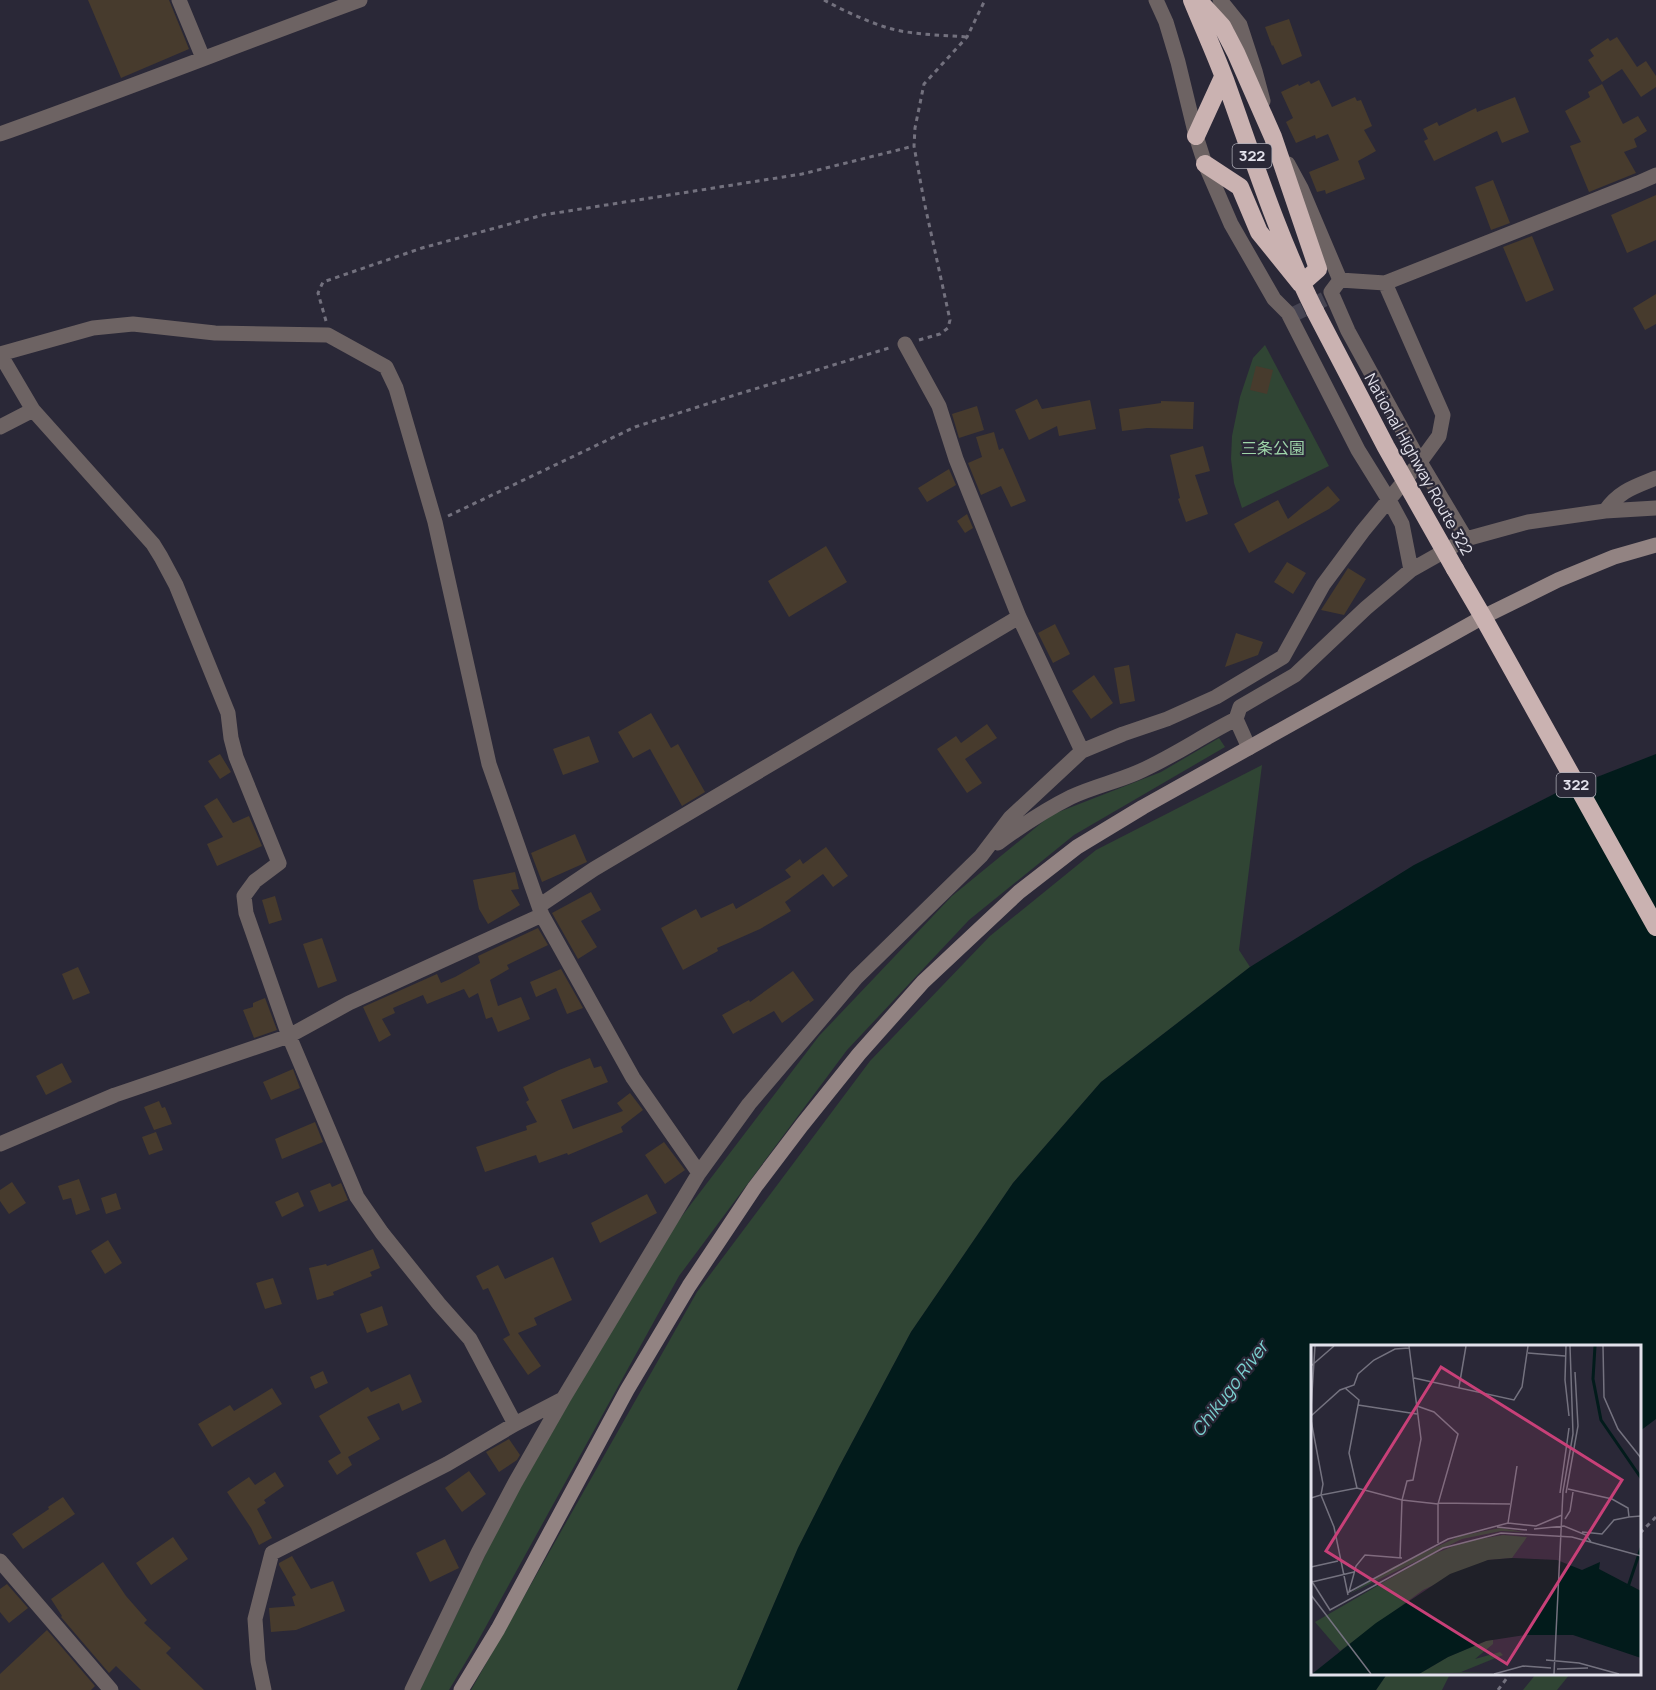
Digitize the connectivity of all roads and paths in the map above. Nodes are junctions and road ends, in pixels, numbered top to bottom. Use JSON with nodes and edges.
{"nodes":[{"id":1,"x":179,"y":0,"type":"edge"},
{"id":2,"x":360,"y":0,"type":"edge"},
{"id":3,"x":824,"y":0,"type":"edge"},
{"id":4,"x":985,"y":0,"type":"edge"},
{"id":5,"x":1156,"y":0,"type":"edge"},
{"id":6,"x":1192,"y":0,"type":"edge"},
{"id":7,"x":1198,"y":0,"type":"edge"},
{"id":8,"x":1220,"y":0,"type":"edge"},
{"id":9,"x":967,"y":37,"type":"junction"},
{"id":10,"x":203,"y":58,"type":"junction"},
{"id":11,"x":1223,"y":77,"type":"junction"},
{"id":12,"x":0,"y":134,"type":"edge"},
{"id":13,"x":1196,"y":136,"type":"junction"},
{"id":14,"x":1273,"y":137,"type":"junction"},
{"id":15,"x":914,"y":146,"type":"junction"},
{"id":16,"x":1205,"y":164,"type":"junction"},
{"id":17,"x":1656,"y":175,"type":"edge"},
{"id":18,"x":1340,"y":280,"type":"junction"},
{"id":19,"x":1385,"y":283,"type":"junction"},
{"id":20,"x":1301,"y":284,"type":"junction"},
{"id":21,"x":328,"y":335,"type":"junction"},
{"id":22,"x":905,"y":344,"type":"junction"},
{"id":23,"x":0,"y":354,"type":"edge"},
{"id":24,"x":33,"y":410,"type":"junction"},
{"id":25,"x":0,"y":427,"type":"edge"},
{"id":26,"x":1420,"y":462,"type":"junction"},
{"id":27,"x":1656,"y":478,"type":"edge"},
{"id":28,"x":1389,"y":500,"type":"junction"},
{"id":29,"x":1656,"y":508,"type":"edge"},
{"id":30,"x":1605,"y":511,"type":"junction"},
{"id":31,"x":435,"y":522,"type":"junction"},
{"id":32,"x":1466,"y":539,"type":"junction"},
{"id":33,"x":1656,"y":545,"type":"edge"},
{"id":34,"x":1411,"y":570,"type":"junction"},
{"id":35,"x":1019,"y":617,"type":"junction"},
{"id":36,"x":1483,"y":617,"type":"junction"},
{"id":37,"x":1236,"y":719,"type":"junction"},
{"id":38,"x":1249,"y":748,"type":"junction"},
{"id":39,"x":1082,"y":751,"type":"junction"},
{"id":40,"x":981,"y":856,"type":"junction"},
{"id":41,"x":541,"y":910,"type":"junction"},
{"id":42,"x":1656,"y":927,"type":"edge"},
{"id":43,"x":289,"y":1036,"type":"junction"},
{"id":44,"x":0,"y":1144,"type":"edge"},
{"id":45,"x":699,"y":1173,"type":"junction"},
{"id":46,"x":563,"y":1399,"type":"junction"},
{"id":47,"x":515,"y":1424,"type":"junction"},
{"id":48,"x":1656,"y":1516,"type":"edge"},
{"id":49,"x":1641,"y":1532,"type":"edge"},
{"id":50,"x":0,"y":1561,"type":"edge"},
{"id":51,"x":1509,"y":1675,"type":"edge"},
{"id":52,"x":111,"y":1690,"type":"edge"},
{"id":53,"x":264,"y":1690,"type":"edge"},
{"id":54,"x":412,"y":1690,"type":"edge"},
{"id":55,"x":461,"y":1690,"type":"edge"},
{"id":56,"x":1498,"y":1690,"type":"edge"}],
"edges":[{"from":1,"to":10,"type":"street"},
{"from":2,"to":10,"type":"street"},
{"from":3,"to":9,"type":"path"},
{"from":4,"to":9,"type":"path"},
{"from":5,"to":13,"type":"street"},
{"from":6,"to":11,"type":"highway","name":"National Highway Route 322","number":"322"},
{"from":7,"to":14,"type":"highway"},
{"from":8,"to":14,"type":"street"},
{"from":9,"to":15,"type":"path"},
{"from":10,"to":12,"type":"street"},
{"from":11,"to":13,"type":"highway"},
{"from":11,"to":20,"type":"highway","name":"National Highway Route 322","number":"322"},
{"from":13,"to":16,"type":"street"},
{"from":14,"to":18,"type":"street"},
{"from":14,"to":20,"type":"highway"},
{"from":15,"to":21,"type":"path"},
{"from":15,"to":22,"type":"path"},
{"from":16,"to":20,"type":"highway"},
{"from":16,"to":28,"type":"street"},
{"from":17,"to":19,"type":"street"},
{"from":18,"to":19,"type":"street"},
{"from":18,"to":26,"type":"street"},
{"from":19,"to":26,"type":"street"},
{"from":20,"to":36,"type":"highway","name":"National Highway Route 322","number":"322","bridge":true},
{"from":21,"to":23,"type":"street"},
{"from":21,"to":31,"type":"street"},
{"from":22,"to":31,"type":"path"},
{"from":22,"to":35,"type":"street"},
{"from":23,"to":24,"type":"street"},
{"from":24,"to":25,"type":"street"},
{"from":24,"to":43,"type":"street"},
{"from":26,"to":28,"type":"street"},
{"from":26,"to":32,"type":"street"},
{"from":27,"to":30,"type":"street"},
{"from":28,"to":34,"type":"street"},
{"from":28,"to":39,"type":"street"},
{"from":29,"to":30,"type":"street"},
{"from":30,"to":32,"type":"street"},
{"from":31,"to":41,"type":"street"},
{"from":32,"to":34,"type":"street"},
{"from":33,"to":36,"type":"street"},
{"from":34,"to":37,"type":"street"},
{"from":35,"to":39,"type":"street"},
{"from":35,"to":41,"type":"street"},
{"from":36,"to":38,"type":"street"},
{"from":36,"to":42,"type":"highway","name":"National Highway Route 322","number":"322"},
{"from":37,"to":38,"type":"street"},
{"from":37,"to":40,"type":"street"},
{"from":38,"to":55,"type":"street"},
{"from":39,"to":40,"type":"street"},
{"from":40,"to":45,"type":"street"},
{"from":41,"to":43,"type":"street"},
{"from":41,"to":45,"type":"street"},
{"from":43,"to":44,"type":"street"},
{"from":43,"to":47,"type":"street"},
{"from":45,"to":46,"type":"street"},
{"from":46,"to":47,"type":"street"},
{"from":46,"to":54,"type":"street"},
{"from":47,"to":53,"type":"street"},
{"from":48,"to":49,"type":"path"},
{"from":50,"to":52,"type":"street"},
{"from":51,"to":56,"type":"path"}]}
